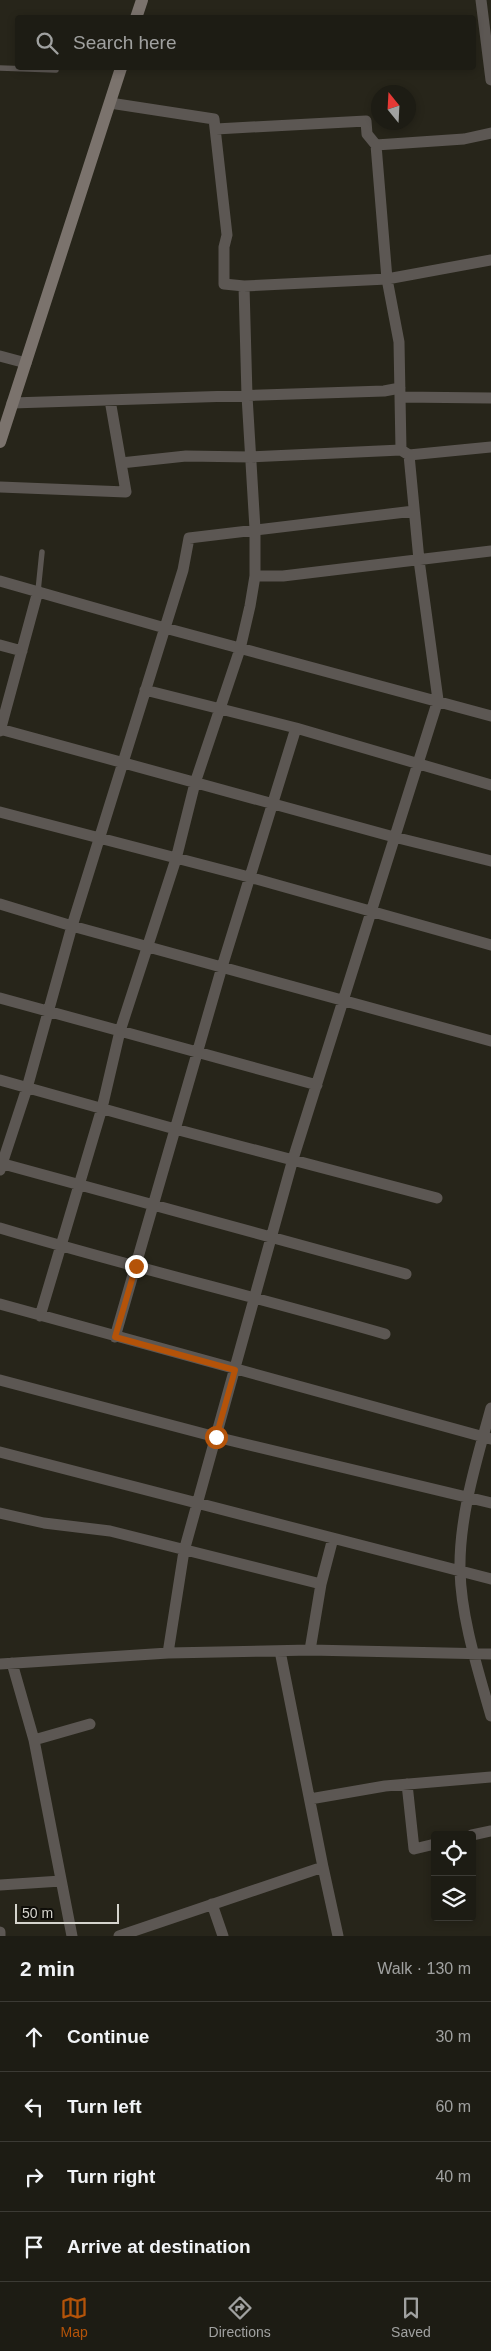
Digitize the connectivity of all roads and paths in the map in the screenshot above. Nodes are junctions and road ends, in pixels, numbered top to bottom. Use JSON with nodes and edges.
{"nodes":[{"id":1,"x":142,"y":0,"type":"edge"},
{"id":2,"x":481,"y":0,"type":"edge"},
{"id":3,"x":137,"y":15,"type":"edge"},
{"id":4,"x":487,"y":16,"type":"edge"},
{"id":5,"x":0,"y":68,"type":"edge"},
{"id":6,"x":15,"y":69,"type":"edge"},
{"id":7,"x":120,"y":70,"type":"edge"},
{"id":8,"x":491,"y":80,"type":"edge"},
{"id":9,"x":110,"y":103,"type":"junction"},
{"id":10,"x":216,"y":129,"type":"junction"},
{"id":11,"x":491,"y":133,"type":"edge"},
{"id":12,"x":376,"y":146,"type":"junction"},
{"id":13,"x":491,"y":260,"type":"edge"},
{"id":14,"x":387,"y":279,"type":"junction"},
{"id":15,"x":244,"y":286,"type":"junction"},
{"id":16,"x":0,"y":356,"type":"edge"},
{"id":17,"x":26,"y":363,"type":"junction"},
{"id":18,"x":400,"y":393,"type":"junction"},
{"id":19,"x":247,"y":396,"type":"junction"},
{"id":20,"x":491,"y":398,"type":"edge"},
{"id":21,"x":110,"y":400,"type":"junction"},
{"id":22,"x":12,"y":403,"type":"junction"},
{"id":23,"x":0,"y":442,"type":"edge"},
{"id":24,"x":491,"y":447,"type":"edge"},
{"id":25,"x":405,"y":453,"type":"junction"},
{"id":26,"x":250,"y":457,"type":"junction"},
{"id":27,"x":121,"y":463,"type":"junction"},
{"id":28,"x":0,"y":487,"type":"edge"},
{"id":29,"x":414,"y":511,"type":"junction"},
{"id":30,"x":255,"y":529,"type":"junction"},
{"id":31,"x":42,"y":552,"type":"dead end"},
{"id":32,"x":491,"y":552,"type":"edge"},
{"id":33,"x":419,"y":560,"type":"junction"},
{"id":34,"x":255,"y":576,"type":"junction"},
{"id":35,"x":0,"y":581,"type":"edge"},
{"id":36,"x":38,"y":591,"type":"junction"},
{"id":37,"x":166,"y":628,"type":"junction"},
{"id":38,"x":0,"y":645,"type":"edge"},
{"id":39,"x":240,"y":649,"type":"junction"},
{"id":40,"x":22,"y":651,"type":"junction"},
{"id":41,"x":146,"y":690,"type":"junction"},
{"id":42,"x":438,"y":700,"type":"junction"},
{"id":43,"x":220,"y":710,"type":"junction"},
{"id":44,"x":491,"y":716,"type":"edge"},
{"id":45,"x":296,"y":728,"type":"junction"},
{"id":46,"x":0,"y":730,"type":"edge"},
{"id":47,"x":122,"y":763,"type":"junction"},
{"id":48,"x":418,"y":763,"type":"junction"},
{"id":49,"x":195,"y":783,"type":"junction"},
{"id":50,"x":491,"y":785,"type":"edge"},
{"id":51,"x":273,"y":804,"type":"junction"},
{"id":52,"x":0,"y":812,"type":"edge"},
{"id":53,"x":394,"y":837,"type":"junction"},
{"id":54,"x":99,"y":839,"type":"junction"},
{"id":55,"x":176,"y":859,"type":"junction"},
{"id":56,"x":491,"y":861,"type":"edge"},
{"id":57,"x":249,"y":877,"type":"junction"},
{"id":58,"x":0,"y":904,"type":"edge"},
{"id":59,"x":372,"y":911,"type":"junction"},
{"id":60,"x":72,"y":926,"type":"junction"},
{"id":61,"x":491,"y":945,"type":"edge"},
{"id":62,"x":146,"y":946,"type":"junction"},
{"id":63,"x":222,"y":967,"type":"junction"},
{"id":64,"x":0,"y":998,"type":"edge"},
{"id":65,"x":345,"y":1000,"type":"junction"},
{"id":66,"x":48,"y":1013,"type":"junction"},
{"id":67,"x":120,"y":1031,"type":"junction"},
{"id":68,"x":491,"y":1040,"type":"edge"},
{"id":69,"x":197,"y":1052,"type":"junction"},
{"id":70,"x":0,"y":1080,"type":"edge"},
{"id":71,"x":318,"y":1085,"type":"junction"},
{"id":72,"x":27,"y":1088,"type":"junction"},
{"id":73,"x":102,"y":1108,"type":"junction"},
{"id":74,"x":175,"y":1129,"type":"junction"},
{"id":75,"x":293,"y":1159,"type":"junction"},
{"id":76,"x":1,"y":1166,"type":"edge"},
{"id":77,"x":79,"y":1184,"type":"junction"},
{"id":78,"x":437,"y":1198,"type":"dead end"},
{"id":79,"x":153,"y":1204,"type":"junction"},
{"id":80,"x":0,"y":1228,"type":"edge"},
{"id":81,"x":272,"y":1237,"type":"junction"},
{"id":82,"x":61,"y":1246,"type":"junction"},
{"id":83,"x":136,"y":1266,"type":"junction"},
{"id":84,"x":406,"y":1274,"type":"dead end"},
{"id":85,"x":256,"y":1296,"type":"junction"},
{"id":86,"x":0,"y":1304,"type":"edge"},
{"id":87,"x":40,"y":1316,"type":"junction"},
{"id":88,"x":385,"y":1334,"type":"dead end"},
{"id":89,"x":115,"y":1337,"type":"junction"},
{"id":90,"x":235,"y":1370,"type":"junction"},
{"id":91,"x":0,"y":1380,"type":"edge"},
{"id":92,"x":491,"y":1408,"type":"edge"},
{"id":93,"x":216,"y":1437,"type":"junction"},
{"id":94,"x":487,"y":1438,"type":"edge"},
{"id":95,"x":0,"y":1452,"type":"edge"},
{"id":96,"x":469,"y":1498,"type":"junction"},
{"id":97,"x":491,"y":1503,"type":"edge"},
{"id":98,"x":197,"y":1504,"type":"junction"},
{"id":99,"x":0,"y":1513,"type":"edge"},
{"id":100,"x":333,"y":1538,"type":"junction"},
{"id":101,"x":184,"y":1551,"type":"junction"},
{"id":102,"x":460,"y":1571,"type":"junction"},
{"id":103,"x":491,"y":1578,"type":"edge"},
{"id":104,"x":321,"y":1584,"type":"junction"},
{"id":105,"x":310,"y":1650,"type":"junction"},
{"id":106,"x":280,"y":1651,"type":"junction"},
{"id":107,"x":168,"y":1653,"type":"junction"},
{"id":108,"x":474,"y":1653,"type":"junction"},
{"id":109,"x":491,"y":1654,"type":"edge"},
{"id":110,"x":12,"y":1663,"type":"junction"},
{"id":111,"x":0,"y":1664,"type":"edge"},
{"id":112,"x":491,"y":1716,"type":"edge"},
{"id":113,"x":90,"y":1724,"type":"dead end"},
{"id":114,"x":34,"y":1740,"type":"junction"},
{"id":115,"x":491,"y":1777,"type":"edge"},
{"id":116,"x":407,"y":1784,"type":"junction"},
{"id":117,"x":310,"y":1799,"type":"junction"},
{"id":118,"x":491,"y":1831,"type":"edge"},
{"id":119,"x":476,"y":1834,"type":"edge"},
{"id":120,"x":431,"y":1845,"type":"edge"},
{"id":121,"x":323,"y":1867,"type":"junction"},
{"id":122,"x":61,"y":1881,"type":"junction"},
{"id":123,"x":0,"y":1885,"type":"edge"},
{"id":124,"x":212,"y":1904,"type":"junction"},
{"id":125,"x":0,"y":1932,"type":"edge"},
{"id":126,"x":0,"y":1936,"type":"edge"},
{"id":127,"x":72,"y":1936,"type":"edge"},
{"id":128,"x":120,"y":1936,"type":"edge"},
{"id":129,"x":223,"y":1936,"type":"edge"},
{"id":130,"x":338,"y":1936,"type":"edge"}],
"edges":[{"from":1,"to":3,"type":"street"},
{"from":2,"to":4,"type":"street"},
{"from":4,"to":8,"type":"street"},
{"from":5,"to":6,"type":"lane"},
{"from":7,"to":9,"type":"street"},
{"from":9,"to":10,"type":"street"},
{"from":9,"to":17,"type":"street"},
{"from":10,"to":12,"type":"street"},
{"from":10,"to":15,"type":"street"},
{"from":11,"to":12,"type":"street"},
{"from":12,"to":14,"type":"street"},
{"from":13,"to":14,"type":"street"},
{"from":14,"to":15,"type":"street"},
{"from":14,"to":18,"type":"street"},
{"from":15,"to":19,"type":"street"},
{"from":16,"to":17,"type":"street"},
{"from":17,"to":22,"type":"street"},
{"from":18,"to":19,"type":"street"},
{"from":18,"to":20,"type":"street"},
{"from":18,"to":25,"type":"street"},
{"from":19,"to":21,"type":"street"},
{"from":19,"to":26,"type":"street"},
{"from":21,"to":22,"type":"street"},
{"from":21,"to":27,"type":"street"},
{"from":22,"to":23,"type":"street"},
{"from":24,"to":25,"type":"street"},
{"from":25,"to":26,"type":"street"},
{"from":25,"to":29,"type":"street"},
{"from":26,"to":27,"type":"street"},
{"from":26,"to":30,"type":"street"},
{"from":27,"to":28,"type":"street"},
{"from":29,"to":30,"type":"street"},
{"from":29,"to":33,"type":"street"},
{"from":30,"to":34,"type":"street"},
{"from":30,"to":37,"type":"street"},
{"from":31,"to":36,"type":"lane"},
{"from":32,"to":33,"type":"street"},
{"from":33,"to":34,"type":"street"},
{"from":33,"to":42,"type":"street"},
{"from":34,"to":39,"type":"street"},
{"from":35,"to":36,"type":"street"},
{"from":36,"to":37,"type":"street"},
{"from":36,"to":40,"type":"street"},
{"from":37,"to":39,"type":"street"},
{"from":37,"to":41,"type":"street"},
{"from":38,"to":40,"type":"street"},
{"from":39,"to":42,"type":"street"},
{"from":39,"to":43,"type":"street"},
{"from":40,"to":46,"type":"street"},
{"from":41,"to":43,"type":"street"},
{"from":41,"to":47,"type":"street"},
{"from":42,"to":44,"type":"street"},
{"from":42,"to":48,"type":"street"},
{"from":43,"to":45,"type":"street"},
{"from":43,"to":49,"type":"street"},
{"from":45,"to":48,"type":"street"},
{"from":45,"to":51,"type":"street"},
{"from":46,"to":47,"type":"street"},
{"from":47,"to":49,"type":"street"},
{"from":47,"to":54,"type":"street"},
{"from":48,"to":50,"type":"street"},
{"from":48,"to":53,"type":"street"},
{"from":49,"to":51,"type":"street"},
{"from":49,"to":55,"type":"street"},
{"from":51,"to":53,"type":"street"},
{"from":51,"to":57,"type":"street"},
{"from":52,"to":54,"type":"street"},
{"from":53,"to":56,"type":"street"},
{"from":53,"to":59,"type":"street"},
{"from":54,"to":55,"type":"street"},
{"from":54,"to":60,"type":"street"},
{"from":55,"to":57,"type":"street"},
{"from":55,"to":62,"type":"street"},
{"from":57,"to":59,"type":"street"},
{"from":57,"to":63,"type":"street"},
{"from":58,"to":60,"type":"street"},
{"from":59,"to":61,"type":"street"},
{"from":59,"to":65,"type":"street"},
{"from":60,"to":62,"type":"street"},
{"from":60,"to":66,"type":"street"},
{"from":62,"to":63,"type":"street"},
{"from":62,"to":67,"type":"street"},
{"from":63,"to":65,"type":"street"},
{"from":63,"to":69,"type":"street"},
{"from":64,"to":66,"type":"street"},
{"from":65,"to":68,"type":"street"},
{"from":65,"to":71,"type":"street"},
{"from":66,"to":67,"type":"street"},
{"from":66,"to":72,"type":"street"},
{"from":67,"to":69,"type":"street"},
{"from":67,"to":73,"type":"street"},
{"from":69,"to":71,"type":"street"},
{"from":69,"to":74,"type":"street"},
{"from":70,"to":72,"type":"street"},
{"from":71,"to":75,"type":"street"},
{"from":72,"to":73,"type":"street"},
{"from":72,"to":76,"type":"street"},
{"from":73,"to":74,"type":"street"},
{"from":73,"to":77,"type":"street"},
{"from":74,"to":75,"type":"street"},
{"from":74,"to":79,"type":"street"},
{"from":75,"to":78,"type":"street"},
{"from":75,"to":81,"type":"street"},
{"from":76,"to":77,"type":"street"},
{"from":77,"to":79,"type":"street"},
{"from":77,"to":82,"type":"street"},
{"from":79,"to":81,"type":"street"},
{"from":79,"to":83,"type":"street"},
{"from":80,"to":82,"type":"street"},
{"from":81,"to":84,"type":"street"},
{"from":81,"to":85,"type":"street"},
{"from":82,"to":83,"type":"street"},
{"from":82,"to":87,"type":"street"},
{"from":83,"to":85,"type":"street"},
{"from":83,"to":89,"type":"street"},
{"from":85,"to":88,"type":"street"},
{"from":85,"to":90,"type":"street"},
{"from":86,"to":87,"type":"street"},
{"from":87,"to":89,"type":"street"},
{"from":89,"to":90,"type":"street"},
{"from":90,"to":93,"type":"street"},
{"from":90,"to":94,"type":"street"},
{"from":91,"to":93,"type":"street"},
{"from":92,"to":94,"type":"street"},
{"from":93,"to":96,"type":"street"},
{"from":93,"to":98,"type":"street"},
{"from":94,"to":96,"type":"street"},
{"from":95,"to":98,"type":"street"},
{"from":96,"to":97,"type":"street"},
{"from":96,"to":102,"type":"street"},
{"from":98,"to":100,"type":"street"},
{"from":98,"to":101,"type":"street"},
{"from":99,"to":101,"type":"street"},
{"from":100,"to":102,"type":"street"},
{"from":100,"to":104,"type":"street"},
{"from":101,"to":104,"type":"street"},
{"from":101,"to":107,"type":"street"},
{"from":102,"to":103,"type":"street"},
{"from":102,"to":108,"type":"street"},
{"from":104,"to":105,"type":"street"},
{"from":105,"to":106,"type":"street"},
{"from":105,"to":108,"type":"street"},
{"from":106,"to":107,"type":"street"},
{"from":106,"to":117,"type":"street"},
{"from":107,"to":110,"type":"street"},
{"from":108,"to":109,"type":"street"},
{"from":108,"to":112,"type":"street"},
{"from":110,"to":111,"type":"street"},
{"from":110,"to":114,"type":"street"},
{"from":113,"to":114,"type":"street"},
{"from":114,"to":122,"type":"street"},
{"from":115,"to":116,"type":"street"},
{"from":116,"to":117,"type":"street"},
{"from":116,"to":120,"type":"street"},
{"from":117,"to":121,"type":"street"},
{"from":118,"to":119,"type":"street"},
{"from":121,"to":124,"type":"street"},
{"from":121,"to":130,"type":"street"},
{"from":122,"to":123,"type":"street"},
{"from":122,"to":127,"type":"street"},
{"from":124,"to":128,"type":"street"},
{"from":124,"to":129,"type":"street"},
{"from":125,"to":126,"type":"street"}]}
